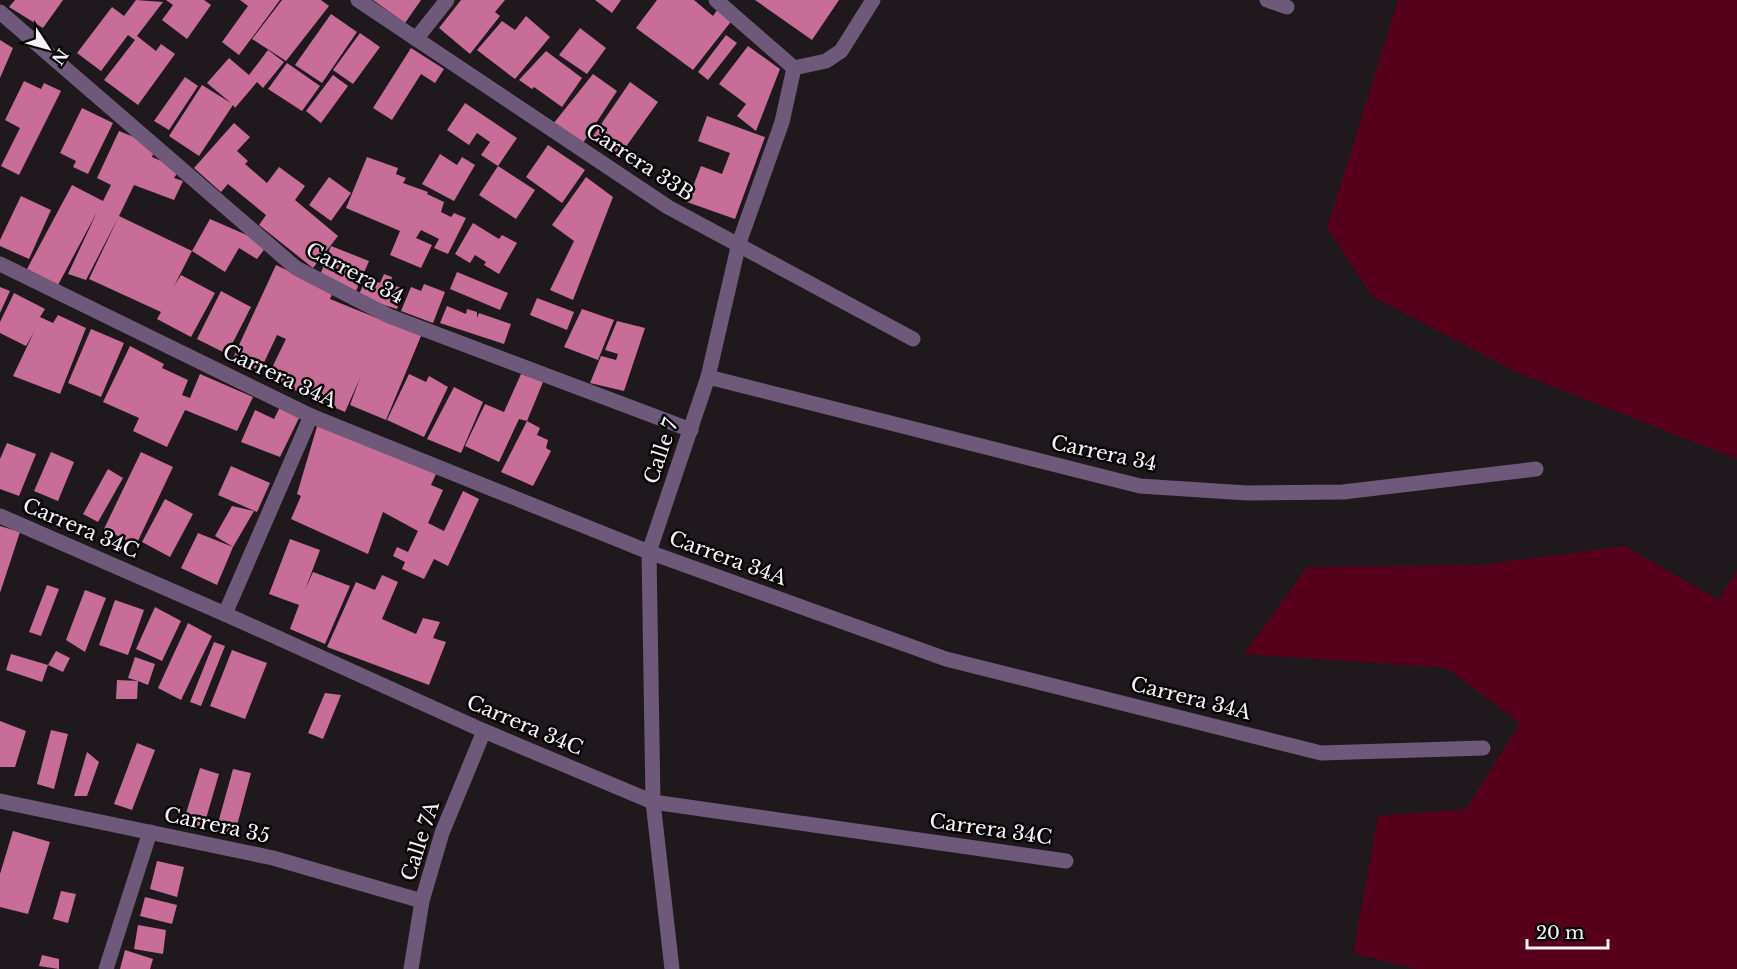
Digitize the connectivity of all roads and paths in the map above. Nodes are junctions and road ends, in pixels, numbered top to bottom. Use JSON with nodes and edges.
{"nodes":[{"id":1,"x":358,"y":0,"type":"edge"},
{"id":2,"x":447,"y":0,"type":"edge"},
{"id":3,"x":716,"y":0,"type":"edge"},
{"id":4,"x":873,"y":0,"type":"edge"},
{"id":5,"x":1267,"y":0,"type":"edge"},
{"id":6,"x":1287,"y":7,"type":"dead end"},
{"id":7,"x":0,"y":12,"type":"edge"},
{"id":8,"x":416,"y":39,"type":"junction"},
{"id":9,"x":794,"y":68,"type":"junction"},
{"id":10,"x":739,"y":243,"type":"junction"},
{"id":11,"x":0,"y":264,"type":"edge"},
{"id":12,"x":913,"y":339,"type":"dead end"},
{"id":13,"x":708,"y":376,"type":"junction"},
{"id":14,"x":311,"y":416,"type":"junction"},
{"id":15,"x":691,"y":430,"type":"junction"},
{"id":16,"x":1536,"y":469,"type":"dead end"},
{"id":17,"x":0,"y":516,"type":"edge"},
{"id":18,"x":649,"y":552,"type":"junction"},
{"id":19,"x":225,"y":614,"type":"junction"},
{"id":20,"x":484,"y":731,"type":"junction"},
{"id":21,"x":1483,"y":748,"type":"dead end"},
{"id":22,"x":0,"y":801,"type":"edge"},
{"id":23,"x":653,"y":802,"type":"junction"},
{"id":24,"x":150,"y":832,"type":"junction"},
{"id":25,"x":1066,"y":861,"type":"dead end"},
{"id":26,"x":422,"y":901,"type":"junction"},
{"id":27,"x":106,"y":969,"type":"edge"},
{"id":28,"x":411,"y":969,"type":"edge"},
{"id":29,"x":672,"y":969,"type":"edge"}],
"edges":[{"from":1,"to":8,"type":"street","name":"Carrera 33B"},
{"from":2,"to":8,"type":"street"},
{"from":3,"to":9,"type":"street"},
{"from":4,"to":9,"type":"street"},
{"from":5,"to":6,"type":"street"},
{"from":7,"to":15,"type":"street","name":"Carrera 34"},
{"from":8,"to":10,"type":"street","name":"Carrera 33B"},
{"from":9,"to":10,"type":"street","name":"Calle 7"},
{"from":10,"to":12,"type":"street","name":"Carrera 33B"},
{"from":10,"to":13,"type":"street","name":"Calle 7"},
{"from":11,"to":14,"type":"street","name":"Carrera 34A"},
{"from":13,"to":15,"type":"street","name":"Calle 7"},
{"from":13,"to":16,"type":"street","name":"Carrera 34"},
{"from":14,"to":18,"type":"street","name":"Carrera 34A"},
{"from":14,"to":19,"type":"street"},
{"from":15,"to":18,"type":"street","name":"Calle 7"},
{"from":17,"to":19,"type":"street","name":"Carrera 34C"},
{"from":18,"to":21,"type":"street","name":"Carrera 34A"},
{"from":18,"to":23,"type":"street","name":"Calle 7"},
{"from":19,"to":20,"type":"street","name":"Carrera 34C"},
{"from":20,"to":23,"type":"street","name":"Carrera 34C"},
{"from":20,"to":26,"type":"street","name":"Calle 7A"},
{"from":22,"to":24,"type":"street","name":"Carrera 35"},
{"from":23,"to":25,"type":"street","name":"Carrera 34C"},
{"from":23,"to":29,"type":"street","name":"Calle 7"},
{"from":24,"to":26,"type":"street","name":"Carrera 35"},
{"from":24,"to":27,"type":"street"},
{"from":26,"to":28,"type":"street","name":"Calle 7A"}]}
